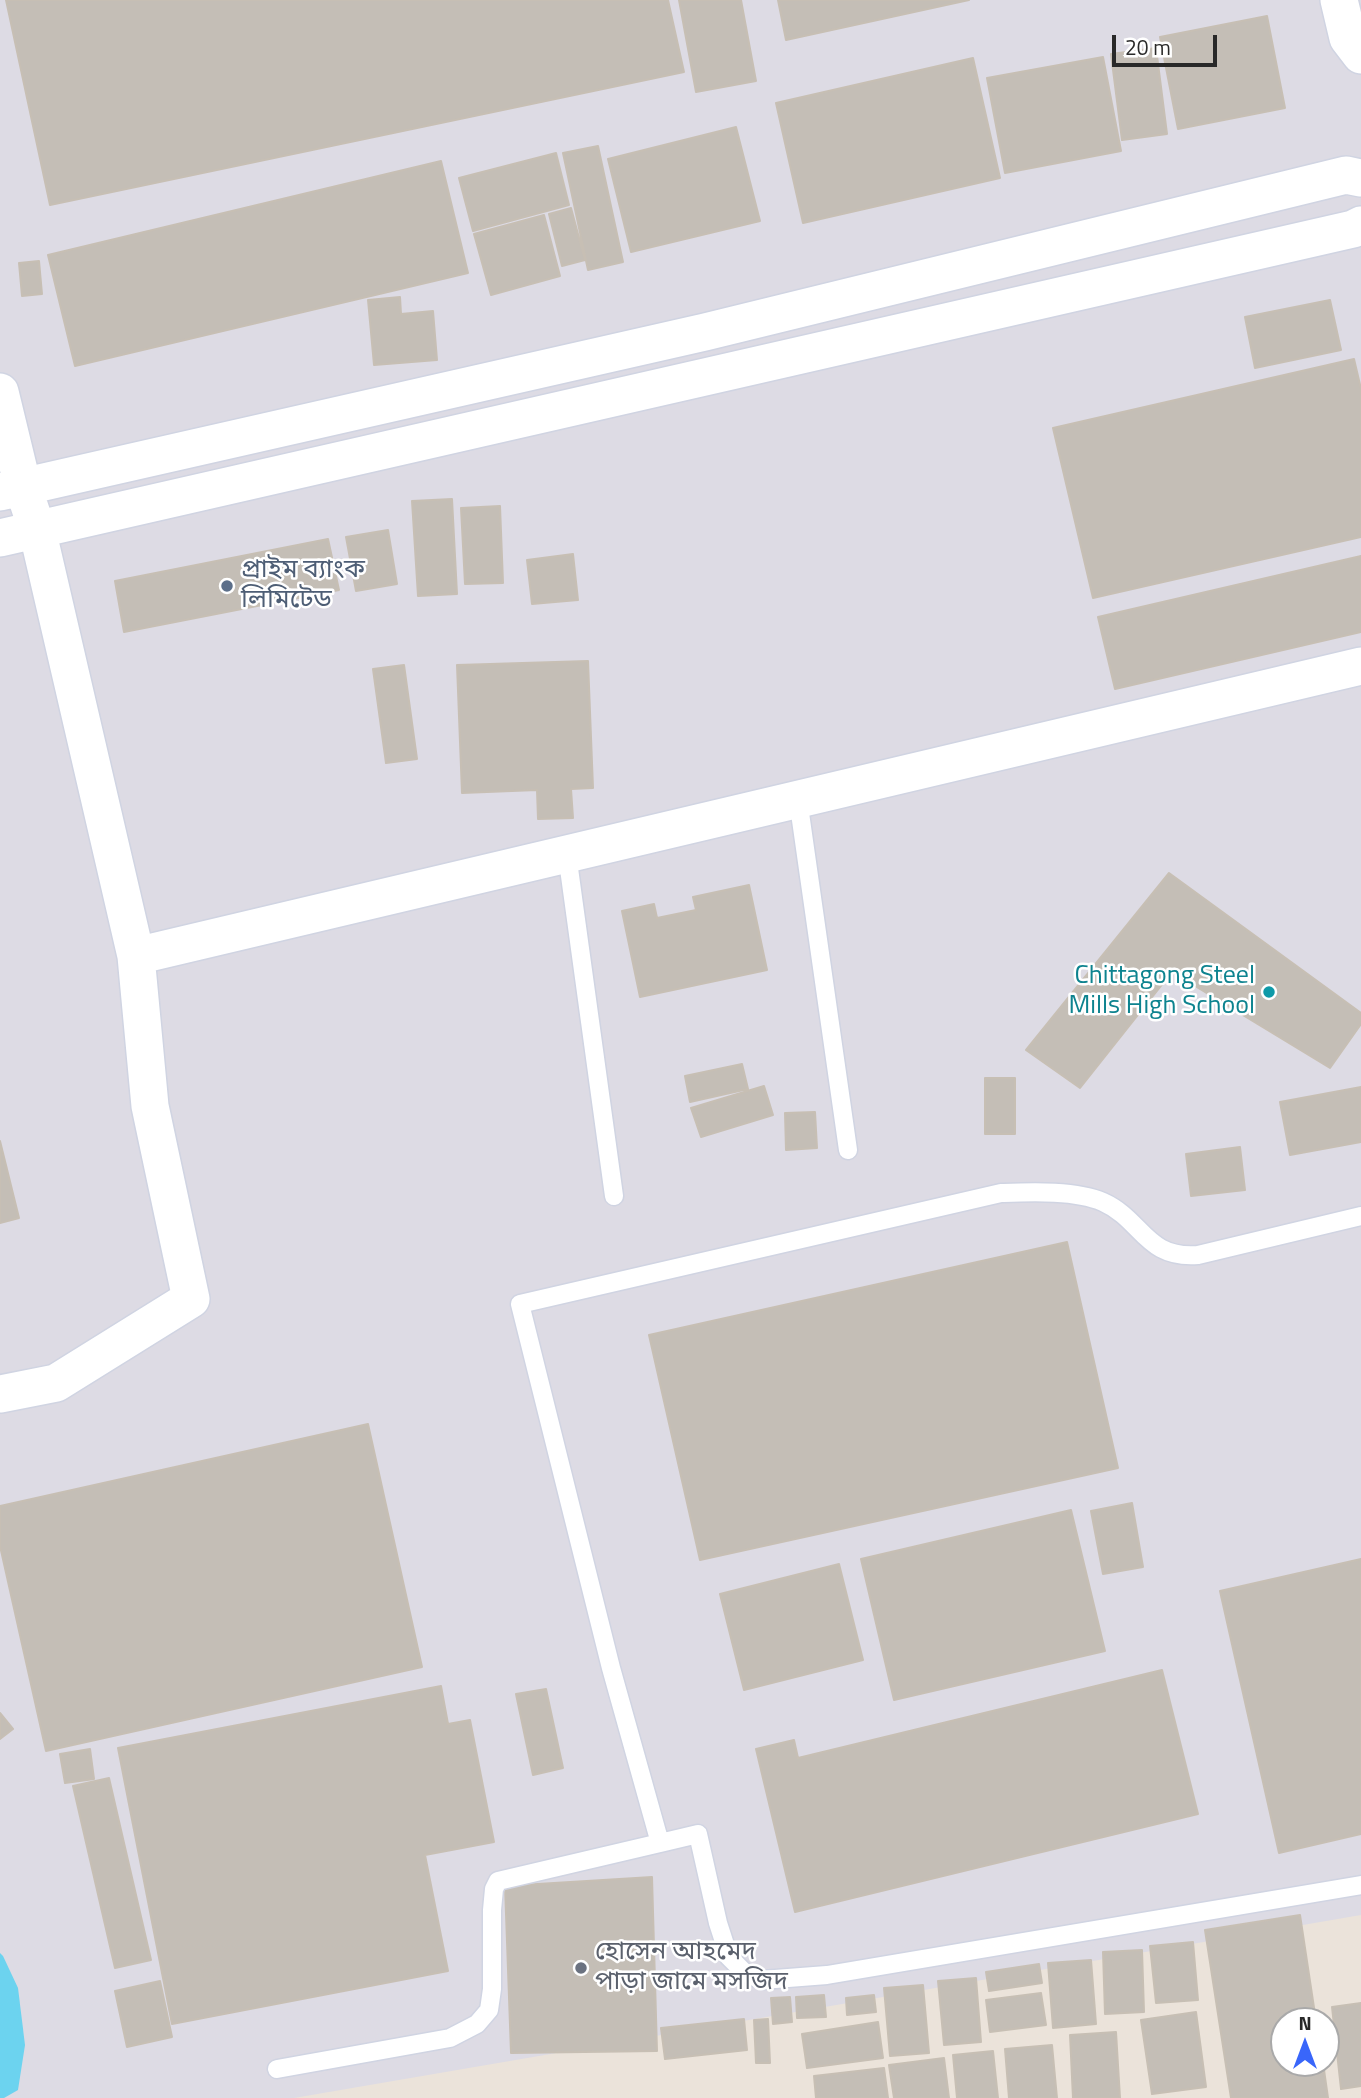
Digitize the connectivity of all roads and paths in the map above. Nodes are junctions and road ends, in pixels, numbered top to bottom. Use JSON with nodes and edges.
{"nodes":[{"id":1,"x":1339,"y":0,"type":"edge"},
{"id":2,"x":1361,"y":55,"type":"edge"},
{"id":3,"x":1361,"y":178,"type":"edge"},
{"id":4,"x":1361,"y":225,"type":"edge"},
{"id":5,"x":0,"y":392,"type":"edge"},
{"id":6,"x":12,"y":490,"type":"edge"},
{"id":7,"x":37,"y":529,"type":"junction"},
{"id":8,"x":0,"y":538,"type":"edge"},
{"id":9,"x":1361,"y":666,"type":"edge"},
{"id":10,"x":798,"y":799,"type":"junction"},
{"id":11,"x":567,"y":854,"type":"junction"},
{"id":12,"x":136,"y":956,"type":"junction"},
{"id":13,"x":848,"y":1150,"type":"dead end"},
{"id":14,"x":614,"y":1196,"type":"dead end"},
{"id":15,"x":1361,"y":1216,"type":"edge"},
{"id":16,"x":0,"y":1394,"type":"edge"},
{"id":17,"x":660,"y":1843,"type":"junction"},
{"id":18,"x":1361,"y":1885,"type":"edge"},
{"id":19,"x":277,"y":2069,"type":"dead end"}],
"edges":[{"from":1,"to":2,"type":"street"},
{"from":3,"to":6,"type":"street"},
{"from":4,"to":7,"type":"street"},
{"from":5,"to":6,"type":"street"},
{"from":6,"to":7,"type":"street"},
{"from":7,"to":8,"type":"street"},
{"from":7,"to":12,"type":"street"},
{"from":9,"to":10,"type":"street"},
{"from":10,"to":11,"type":"street"},
{"from":10,"to":13,"type":"lane"},
{"from":11,"to":12,"type":"street"},
{"from":11,"to":14,"type":"lane"},
{"from":12,"to":16,"type":"street"},
{"from":15,"to":17,"type":"lane"},
{"from":17,"to":18,"type":"lane"},
{"from":17,"to":19,"type":"lane"}]}
